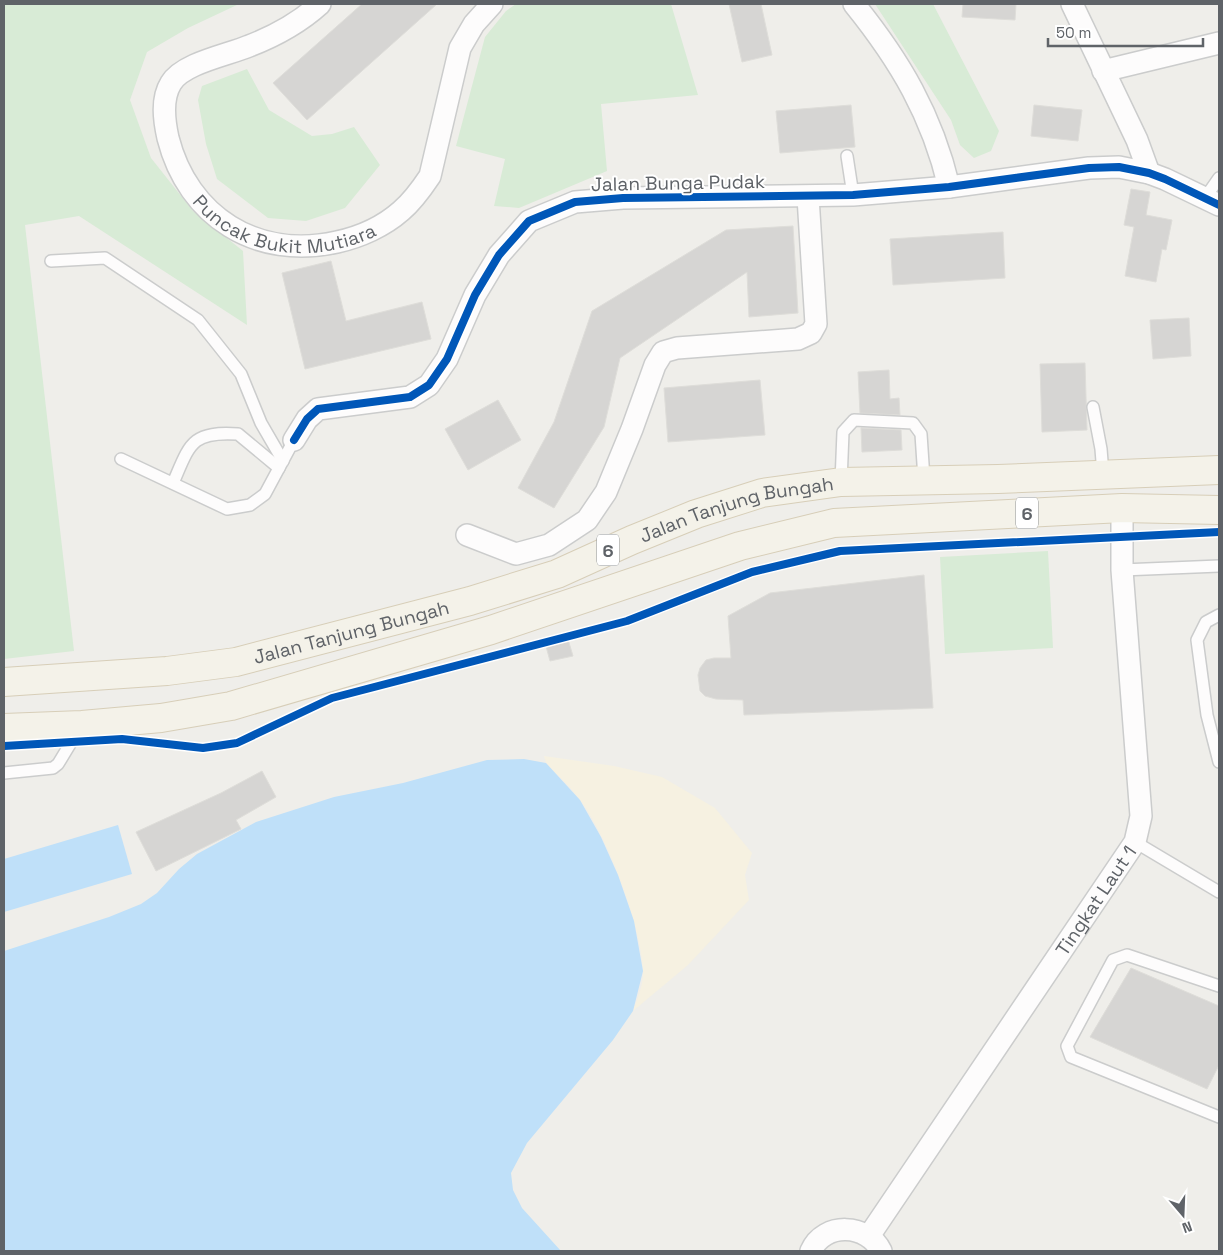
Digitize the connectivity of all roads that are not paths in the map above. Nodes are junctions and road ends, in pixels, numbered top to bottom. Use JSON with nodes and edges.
{"nodes":[{"id":1,"x":320,"y":4,"type":"edge"},
{"id":2,"x":492,"y":4,"type":"edge"},
{"id":3,"x":854,"y":4,"type":"edge"},
{"id":4,"x":1072,"y":4,"type":"edge"},
{"id":5,"x":1219,"y":43,"type":"edge"},
{"id":6,"x":1104,"y":71,"type":"junction"},
{"id":7,"x":847,"y":156,"type":"dead end"},
{"id":8,"x":1149,"y":173,"type":"junction"},
{"id":9,"x":1219,"y":178,"type":"edge"},
{"id":10,"x":949,"y":187,"type":"junction"},
{"id":11,"x":853,"y":195,"type":"junction"},
{"id":12,"x":808,"y":197,"type":"junction"},
{"id":13,"x":1212,"y":202,"type":"edge"},
{"id":14,"x":50,"y":261,"type":"dead end"},
{"id":15,"x":1093,"y":407,"type":"dead end"},
{"id":16,"x":294,"y":440,"type":"joint"},
{"id":17,"x":122,"y":459,"type":"dead end"},
{"id":18,"x":281,"y":465,"type":"junction"},
{"id":19,"x":1219,"y":470,"type":"edge"},
{"id":20,"x":1103,"y":474,"type":"junction"},
{"id":21,"x":924,"y":479,"type":"junction"},
{"id":22,"x":841,"y":482,"type":"junction"},
{"id":23,"x":173,"y":483,"type":"junction"},
{"id":24,"x":1122,"y":508,"type":"junction"},
{"id":25,"x":1219,"y":510,"type":"edge"},
{"id":26,"x":467,"y":535,"type":"dead end"},
{"id":27,"x":1219,"y":566,"type":"edge"},
{"id":28,"x":1122,"y":570,"type":"junction"},
{"id":29,"x":1219,"y":615,"type":"edge"},
{"id":30,"x":4,"y":682,"type":"edge"},
{"id":31,"x":1207,"y":715,"type":"junction"},
{"id":32,"x":1219,"y":715,"type":"edge"},
{"id":33,"x":82,"y":725,"type":"junction"},
{"id":34,"x":4,"y":728,"type":"edge"},
{"id":35,"x":1219,"y":762,"type":"edge"},
{"id":36,"x":4,"y":773,"type":"edge"},
{"id":37,"x":1135,"y":842,"type":"junction"},
{"id":38,"x":1219,"y":892,"type":"edge"},
{"id":39,"x":1219,"y":986,"type":"edge"},
{"id":40,"x":1219,"y":1117,"type":"edge"},
{"id":41,"x":876,"y":1244,"type":"edge"},
{"id":42,"x":811,"y":1251,"type":"edge"}],
"edges":[{"from":1,"to":2,"type":"street","name":"Puncak Bukit Mutiara"},
{"from":3,"to":10,"type":"street"},
{"from":4,"to":6,"type":"street"},
{"from":5,"to":6,"type":"street"},
{"from":6,"to":8,"type":"street"},
{"from":7,"to":11,"type":"lane"},
{"from":8,"to":10,"type":"street","name":"Jalan Bunga Pudak"},
{"from":8,"to":13,"type":"street"},
{"from":9,"to":13,"type":"lane"},
{"from":10,"to":11,"type":"street","name":"Jalan Bunga Pudak"},
{"from":11,"to":12,"type":"street","name":"Jalan Bunga Pudak"},
{"from":12,"to":16,"type":"street","name":"Jalan Bunga Pudak"},
{"from":12,"to":26,"type":"street"},
{"from":14,"to":18,"type":"lane"},
{"from":15,"to":20,"type":"lane"},
{"from":16,"to":18,"type":"lane"},
{"from":17,"to":23,"type":"lane"},
{"from":18,"to":23,"type":"lane"},
{"from":18,"to":23,"type":"lane"},
{"from":19,"to":20,"type":"main road","name":"Jalan Tanjung Bungah","number":"6"},
{"from":20,"to":21,"type":"main road","name":"Jalan Tanjung Bungah","number":"6"},
{"from":21,"to":22,"type":"main road","name":"Jalan Tanjung Bungah","number":"6"},
{"from":21,"to":22,"type":"lane"},
{"from":22,"to":30,"type":"main road","name":"Jalan Tanjung Bungah","number":"6"},
{"from":24,"to":25,"type":"main road","name":"Jalan Tanjung Bungah","number":"6"},
{"from":24,"to":28,"type":"street","name":"Tingkat Laut 1"},
{"from":24,"to":33,"type":"main road","name":"Jalan Tanjung Bungah","number":"6"},
{"from":27,"to":28,"type":"lane"},
{"from":28,"to":37,"type":"street","name":"Tingkat Laut 1"},
{"from":29,"to":31,"type":"lane"},
{"from":31,"to":32,"type":"lane"},
{"from":31,"to":35,"type":"lane"},
{"from":33,"to":34,"type":"main road","name":"Jalan Tanjung Bungah","number":"6"},
{"from":33,"to":36,"type":"lane"},
{"from":37,"to":38,"type":"lane"},
{"from":37,"to":41,"type":"street","name":"Tingkat Laut 1"},
{"from":39,"to":40,"type":"lane"},
{"from":41,"to":42,"type":"street"}]}
